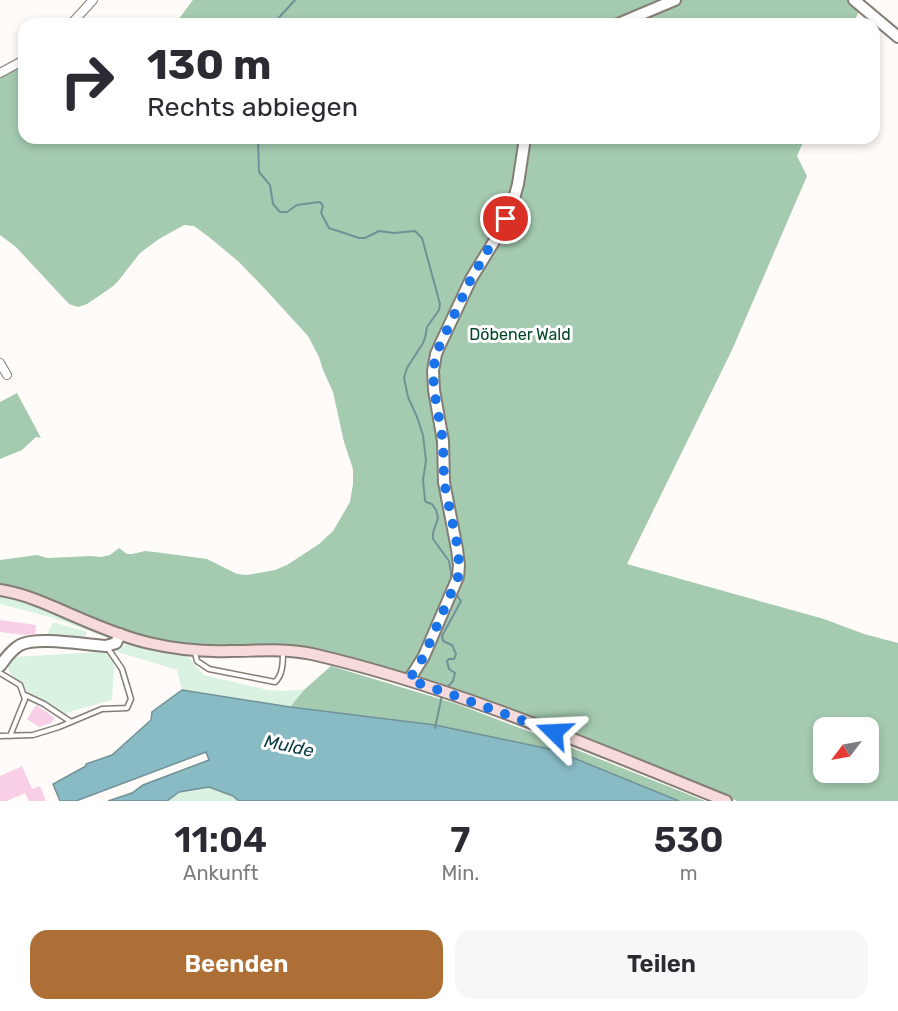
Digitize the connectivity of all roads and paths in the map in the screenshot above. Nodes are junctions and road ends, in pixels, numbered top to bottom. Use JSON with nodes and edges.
{"nodes":[{"id":1,"x":93,"y":0,"type":"edge"},
{"id":2,"x":675,"y":0,"type":"edge"},
{"id":3,"x":857,"y":3,"type":"edge"},
{"id":4,"x":76,"y":18,"type":"edge"},
{"id":5,"x":632,"y":18,"type":"edge"},
{"id":6,"x":875,"y":18,"type":"edge"},
{"id":7,"x":880,"y":22,"type":"edge"},
{"id":8,"x":898,"y":37,"type":"edge"},
{"id":9,"x":18,"y":63,"type":"edge"},
{"id":10,"x":0,"y":73,"type":"edge"},
{"id":11,"x":524,"y":144,"type":"edge"},
{"id":12,"x":0,"y":363,"type":"edge"},
{"id":13,"x":7,"y":375,"type":"dead end"},
{"id":14,"x":0,"y":590,"type":"edge"},
{"id":15,"x":120,"y":634,"type":"junction"},
{"id":16,"x":106,"y":646,"type":"junction"},
{"id":17,"x":194,"y":649,"type":"junction"},
{"id":18,"x":283,"y":650,"type":"junction"},
{"id":19,"x":0,"y":666,"type":"edge"},
{"id":20,"x":0,"y":672,"type":"edge"},
{"id":21,"x":409,"y":680,"type":"junction"},
{"id":22,"x":23,"y":693,"type":"junction"},
{"id":23,"x":71,"y":722,"type":"junction"},
{"id":24,"x":0,"y":736,"type":"edge"},
{"id":25,"x":10,"y":736,"type":"junction"},
{"id":26,"x":726,"y":801,"type":"edge"}],
"edges":[{"from":1,"to":4,"type":"street"},
{"from":2,"to":5,"type":"street"},
{"from":3,"to":6,"type":"street"},
{"from":7,"to":8,"type":"street"},
{"from":9,"to":10,"type":"street"},
{"from":11,"to":21,"type":"street"},
{"from":12,"to":13,"type":"street"},
{"from":14,"to":15,"type":"main road"},
{"from":15,"to":16,"type":"street"},
{"from":15,"to":17,"type":"main road"},
{"from":16,"to":19,"type":"street"},
{"from":16,"to":23,"type":"lane"},
{"from":17,"to":18,"type":"main road"},
{"from":17,"to":18,"type":"lane"},
{"from":18,"to":21,"type":"main road"},
{"from":20,"to":22,"type":"lane"},
{"from":21,"to":26,"type":"main road"},
{"from":22,"to":23,"type":"lane"},
{"from":22,"to":25,"type":"lane"},
{"from":23,"to":25,"type":"lane"},
{"from":24,"to":25,"type":"lane"}]}
